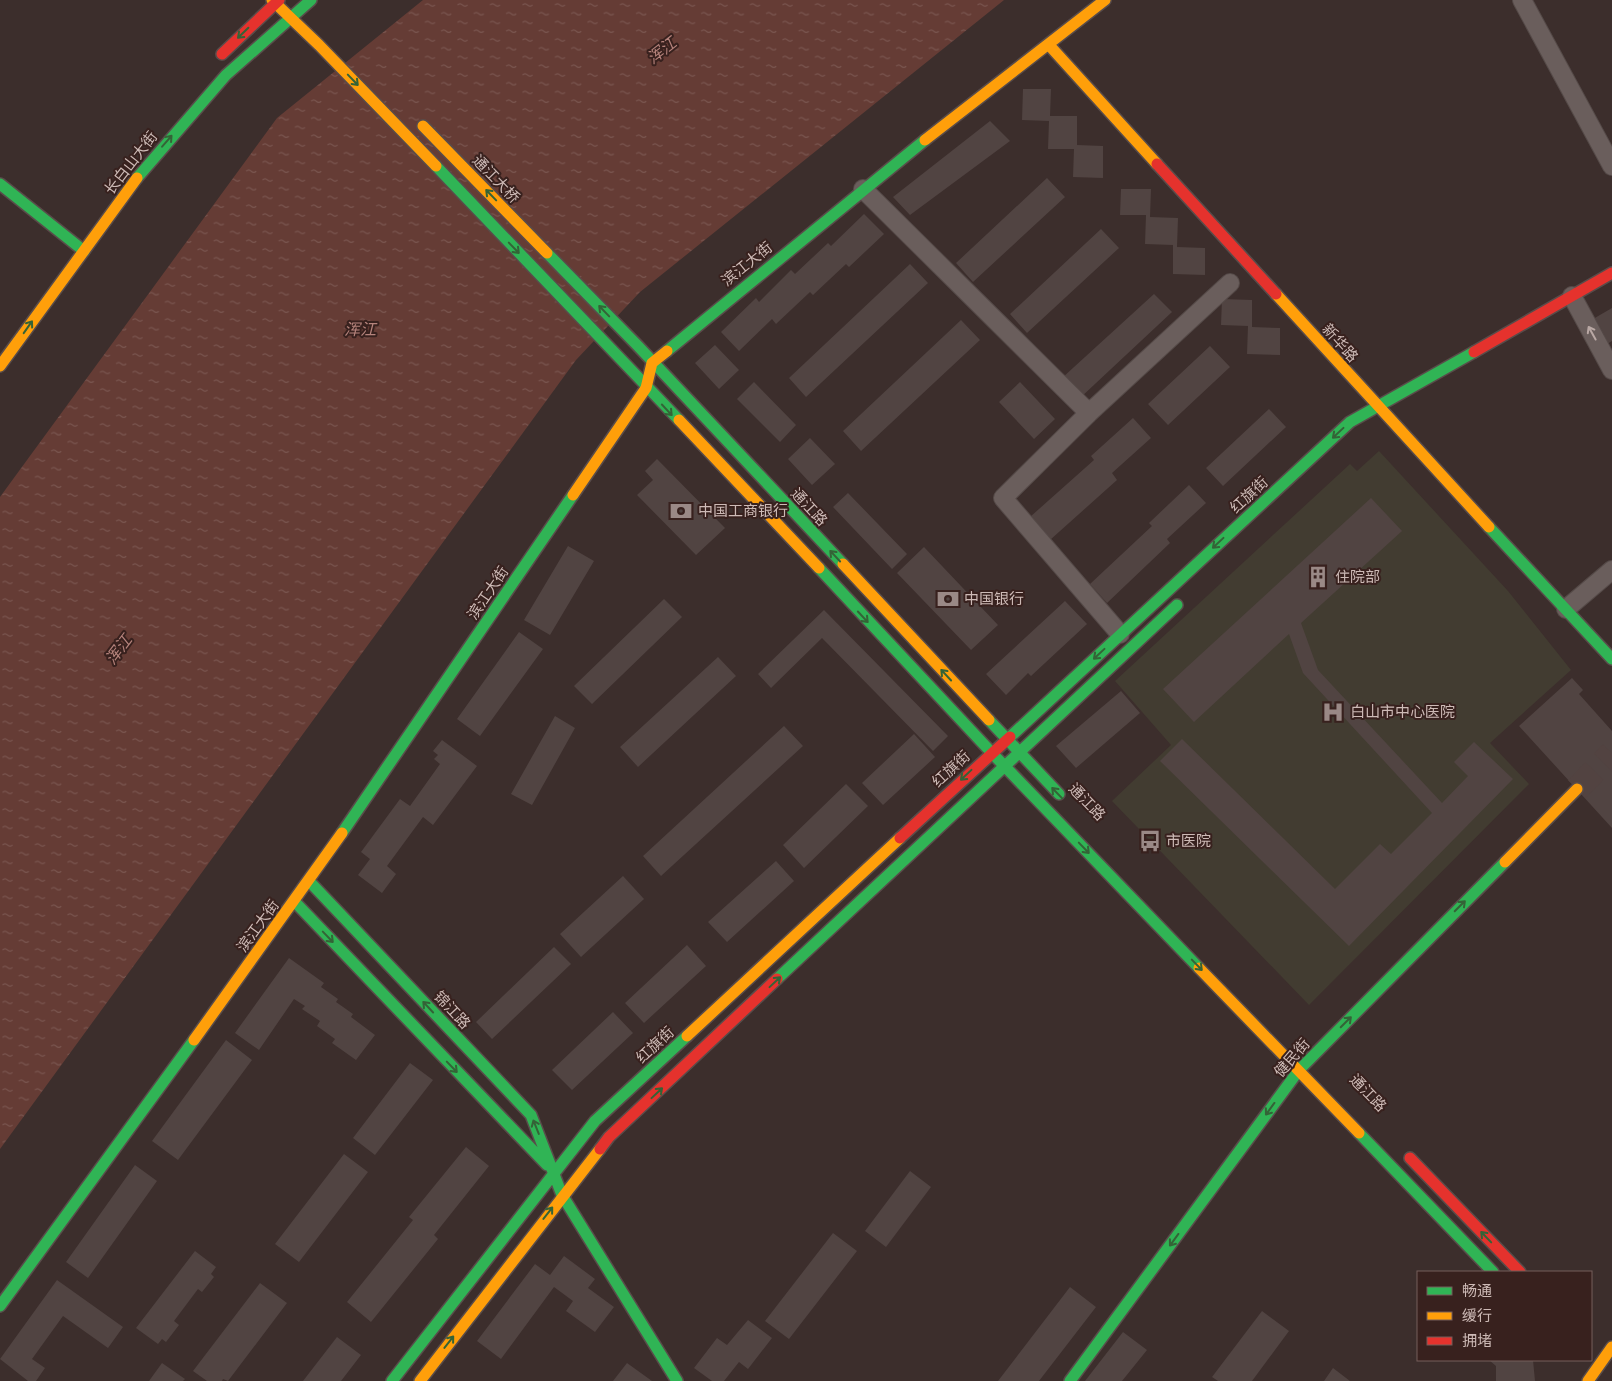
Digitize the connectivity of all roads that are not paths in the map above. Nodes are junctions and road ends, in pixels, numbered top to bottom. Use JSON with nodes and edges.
{"nodes":[{"id":1,"x":1105,"y":0,"type":"edge"},
{"id":2,"x":1522,"y":0,"type":"edge"},
{"id":3,"x":275,"y":1,"type":"edge"},
{"id":4,"x":307,"y":4,"type":"edge"},
{"id":5,"x":290,"y":17,"type":"junction"},
{"id":6,"x":1049,"y":45,"type":"junction"},
{"id":7,"x":215,"y":61,"type":"dead end"},
{"id":8,"x":415,"y":118,"type":"dead end"},
{"id":9,"x":1612,"y":166,"type":"edge"},
{"id":10,"x":0,"y":184,"type":"edge"},
{"id":11,"x":863,"y":189,"type":"junction"},
{"id":12,"x":84,"y":251,"type":"junction"},
{"id":13,"x":1612,"y":273,"type":"edge"},
{"id":14,"x":1230,"y":283,"type":"dead end"},
{"id":15,"x":1572,"y":296,"type":"junction"},
{"id":16,"x":638,"y":346,"type":"joint"},
{"id":17,"x":652,"y":362,"type":"junction"},
{"id":18,"x":0,"y":366,"type":"edge"},
{"id":19,"x":1612,"y":370,"type":"edge"},
{"id":20,"x":646,"y":388,"type":"junction"},
{"id":21,"x":1378,"y":407,"type":"junction"},
{"id":22,"x":1089,"y":413,"type":"junction"},
{"id":23,"x":1362,"y":431,"type":"dead end"},
{"id":24,"x":1612,"y":570,"type":"edge"},
{"id":25,"x":1183,"y":599,"type":"dead end"},
{"id":26,"x":1566,"y":609,"type":"junction"},
{"id":27,"x":1120,"y":634,"type":"junction"},
{"id":28,"x":1612,"y":659,"type":"edge"},
{"id":29,"x":1007,"y":740,"type":"junction"},
{"id":30,"x":991,"y":752,"type":"junction"},
{"id":31,"x":1019,"y":753,"type":"junction"},
{"id":32,"x":1004,"y":766,"type":"junction"},
{"id":33,"x":1577,"y":789,"type":"tunnel mouth"},
{"id":34,"x":1066,"y":802,"type":"dead end"},
{"id":35,"x":309,"y":881,"type":"junction"},
{"id":36,"x":294,"y":901,"type":"junction"},
{"id":37,"x":1299,"y":1070,"type":"junction"},
{"id":38,"x":1399,"y":1147,"type":"dead end"},
{"id":39,"x":554,"y":1172,"type":"junction"},
{"id":40,"x":562,"y":1195,"type":"junction"},
{"id":41,"x":1492,"y":1271,"type":"edge"},
{"id":42,"x":1519,"y":1271,"type":"edge"},
{"id":43,"x":0,"y":1306,"type":"edge"},
{"id":44,"x":1612,"y":1347,"type":"edge"},
{"id":45,"x":1600,"y":1355,"type":"junction"},
{"id":46,"x":1582,"y":1365,"type":"dead end"},
{"id":47,"x":1612,"y":1368,"type":"edge"},
{"id":48,"x":1592,"y":1379,"type":"edge"},
{"id":49,"x":392,"y":1381,"type":"edge"},
{"id":50,"x":420,"y":1381,"type":"edge"},
{"id":51,"x":677,"y":1381,"type":"edge"},
{"id":52,"x":1070,"y":1381,"type":"edge"}],
"edges":[{"from":1,"to":6,"type":"main road","name":"滨江大街"},
{"from":2,"to":9,"type":"street"},
{"from":3,"to":5,"type":"main road"},
{"from":3,"to":7,"type":"main road","one_way":true},
{"from":4,"to":5,"type":"main road","name":"长白山大街"},
{"from":12,"to":5,"type":"main road","name":"长白山大街","one_way":true},
{"from":5,"to":20,"type":"main road","one_way":true},
{"from":6,"to":11,"type":"main road","name":"滨江大街"},
{"from":6,"to":21,"type":"main road","name":"新华路"},
{"from":16,"to":8,"type":"main road","name":"通江大桥","one_way":true},
{"from":10,"to":12,"type":"main road"},
{"from":11,"to":17,"type":"main road","name":"滨江大街"},
{"from":11,"to":22,"type":"street"},
{"from":18,"to":12,"type":"main road","name":"长白山大街","one_way":true},
{"from":13,"to":15,"type":"main road","name":"红旗街"},
{"from":14,"to":22,"type":"street"},
{"from":19,"to":15,"type":"street","one_way":true},
{"from":15,"to":21,"type":"main road","name":"红旗街"},
{"from":16,"to":17,"type":"main road","name":"通江路"},
{"from":17,"to":20,"type":"main road","name":"滨江大街"},
{"from":29,"to":17,"type":"main road","name":"通江路","one_way":true},
{"from":20,"to":30,"type":"main road","one_way":true},
{"from":20,"to":35,"type":"main road","name":"滨江大街"},
{"from":21,"to":23,"type":"main road"},
{"from":21,"to":26,"type":"main road","name":"新华路"},
{"from":21,"to":27,"type":"main road","name":"红旗街","one_way":true},
{"from":22,"to":27,"type":"street"},
{"from":24,"to":26,"type":"street"},
{"from":25,"to":31,"type":"main road"},
{"from":26,"to":28,"type":"main road","name":"新华路"},
{"from":27,"to":29,"type":"main road","name":"红旗街","one_way":true},
{"from":29,"to":30,"type":"main road","name":"红旗街"},
{"from":29,"to":31,"type":"main road","name":"通江路"},
{"from":30,"to":32,"type":"main road"},
{"from":30,"to":39,"type":"main road","name":"红旗街","one_way":true},
{"from":31,"to":32,"type":"main road"},
{"from":34,"to":31,"type":"main road","name":"通江路","one_way":true},
{"from":32,"to":37,"type":"main road","one_way":true},
{"from":40,"to":32,"type":"main road","one_way":true},
{"from":37,"to":33,"type":"main road","name":"健民街","one_way":true},
{"from":35,"to":36,"type":"main road","name":"滨江大街"},
{"from":39,"to":35,"type":"main road","name":"锦江路","one_way":true},
{"from":36,"to":39,"type":"main road","name":"锦江路","one_way":true},
{"from":36,"to":43,"type":"main road","name":"滨江大街"},
{"from":37,"to":41,"type":"main road"},
{"from":37,"to":52,"type":"main road","name":"健民街","one_way":true},
{"from":42,"to":38,"type":"main road","one_way":true},
{"from":39,"to":40,"type":"main road","name":"锦江路"},
{"from":39,"to":49,"type":"main road","name":"红旗街"},
{"from":50,"to":40,"type":"main road","one_way":true},
{"from":40,"to":51,"type":"main road","name":"锦江路"},
{"from":44,"to":45,"type":"main road"},
{"from":45,"to":47,"type":"main road"},
{"from":45,"to":48,"type":"main road"},
{"from":46,"to":48,"type":"main road"}]}
